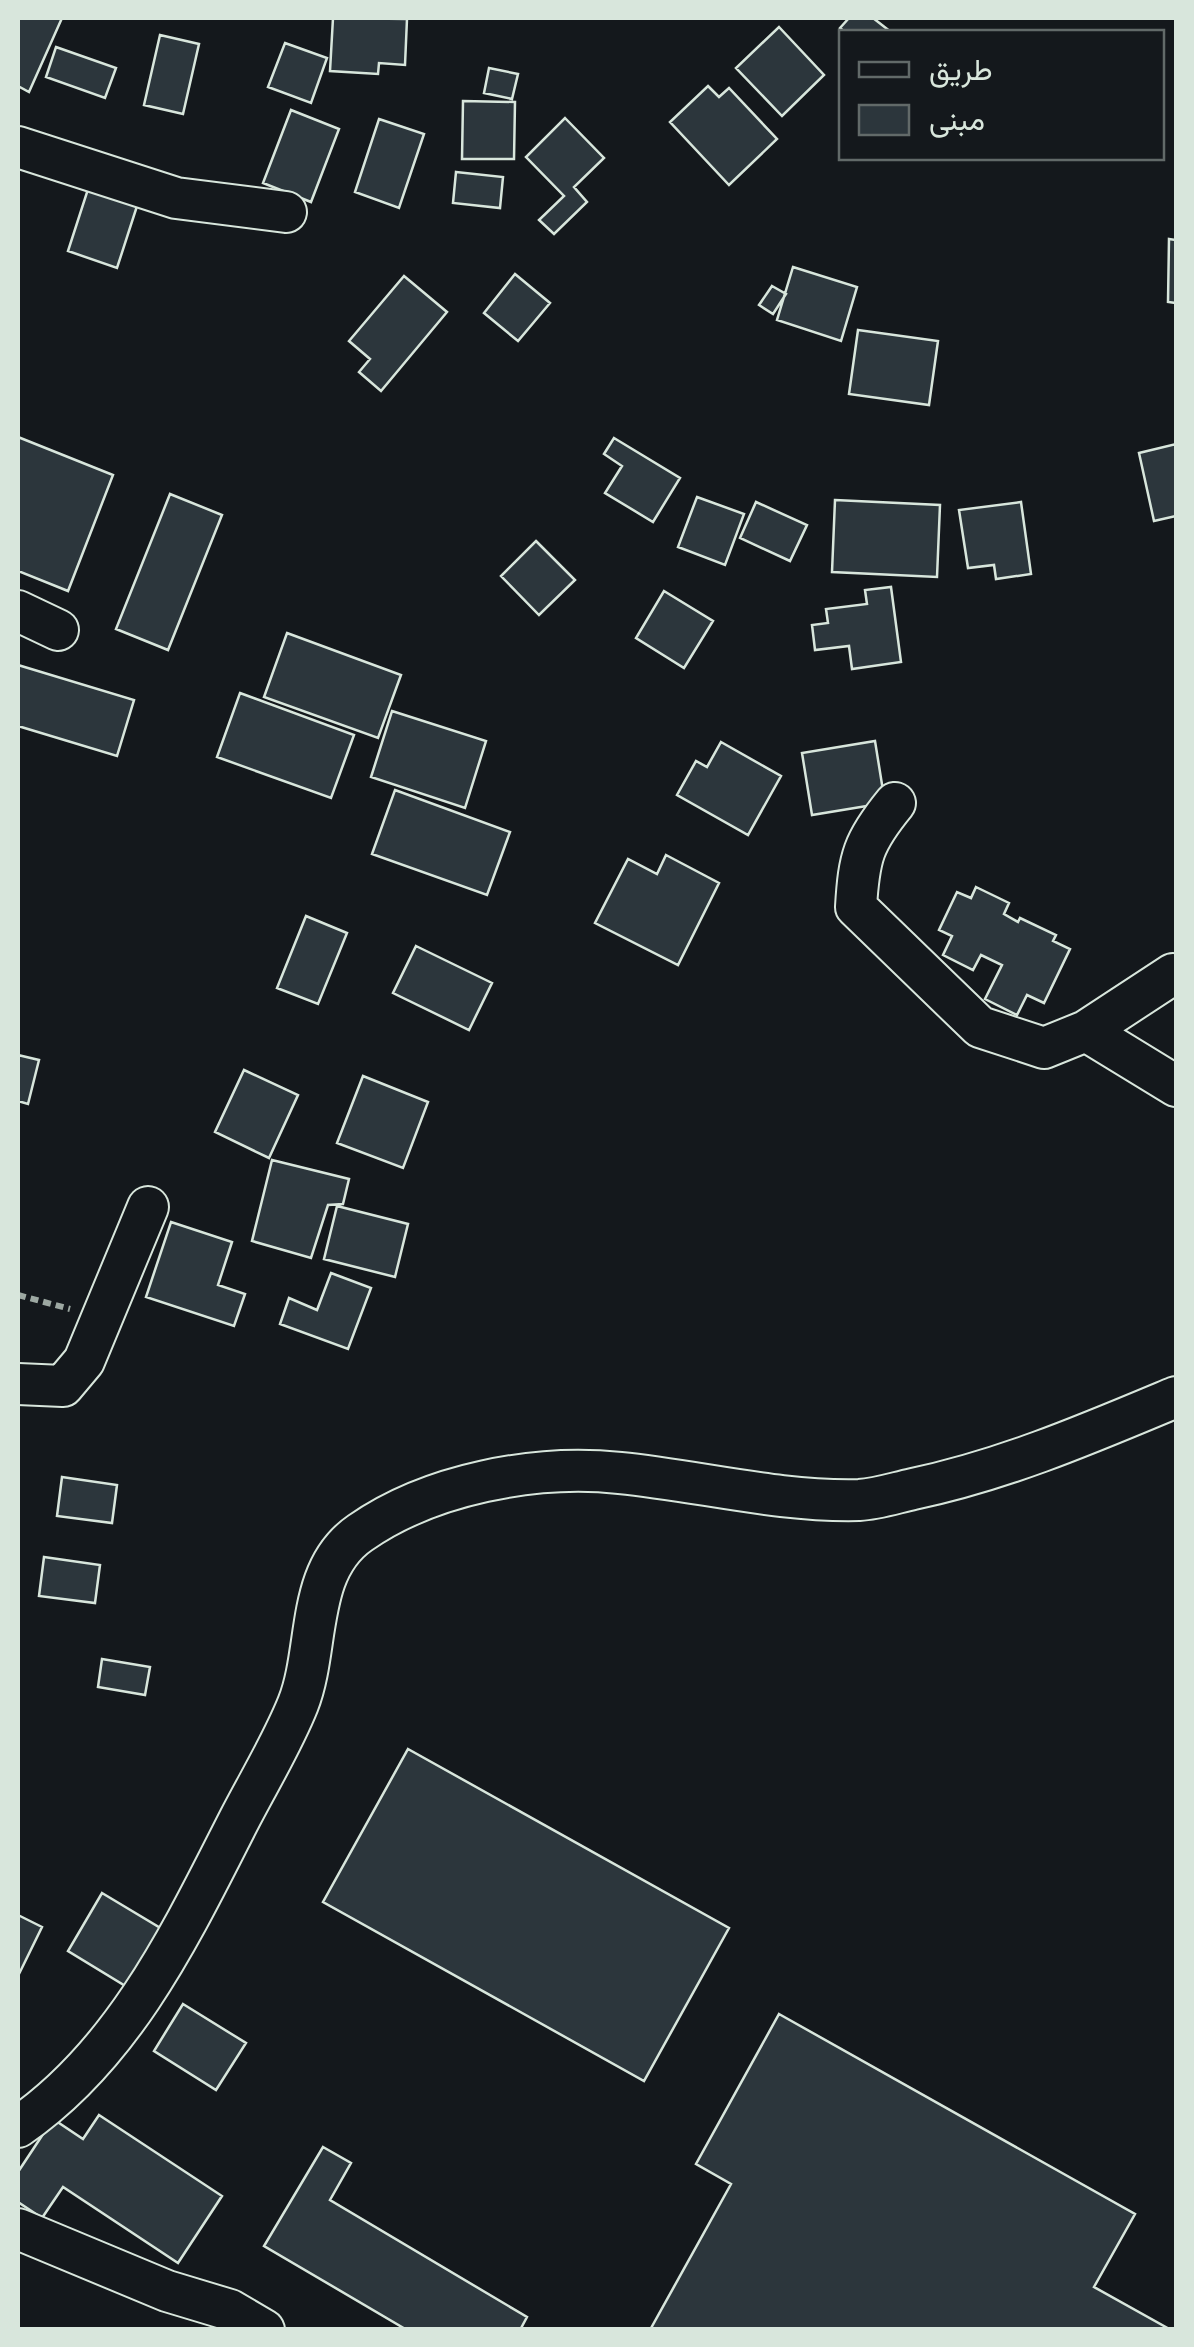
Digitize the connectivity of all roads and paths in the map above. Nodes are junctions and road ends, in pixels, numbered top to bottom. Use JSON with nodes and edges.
{"nodes":[{"id":1,"x":18,"y":147,"type":"edge"},
{"id":2,"x":286,"y":212,"type":"dead end"},
{"id":3,"x":18,"y":611,"type":"edge"},
{"id":4,"x":58,"y":630,"type":"dead end"},
{"id":5,"x":896,"y":803,"type":"dead end"},
{"id":6,"x":1176,"y":976,"type":"edge"},
{"id":7,"x":1086,"y":1030,"type":"junction"},
{"id":8,"x":1176,"y":1086,"type":"edge"},
{"id":9,"x":148,"y":1206,"type":"dead end"},
{"id":10,"x":18,"y":1296,"type":"edge"},
{"id":11,"x":96,"y":1332,"type":"junction"},
{"id":12,"x":18,"y":1384,"type":"edge"},
{"id":13,"x":1176,"y":1397,"type":"edge"},
{"id":14,"x":18,"y":2127,"type":"edge"},
{"id":15,"x":18,"y":2229,"type":"edge"},
{"id":16,"x":264,"y":2330,"type":"edge"}],
"edges":[{"from":1,"to":2,"type":"street"},
{"from":3,"to":4,"type":"street"},
{"from":5,"to":7,"type":"street"},
{"from":6,"to":7,"type":"street"},
{"from":7,"to":8,"type":"street"},
{"from":9,"to":11,"type":"street"},
{"from":10,"to":11,"type":"path"},
{"from":11,"to":12,"type":"street"},
{"from":13,"to":14,"type":"street"},
{"from":15,"to":16,"type":"street"}]}
